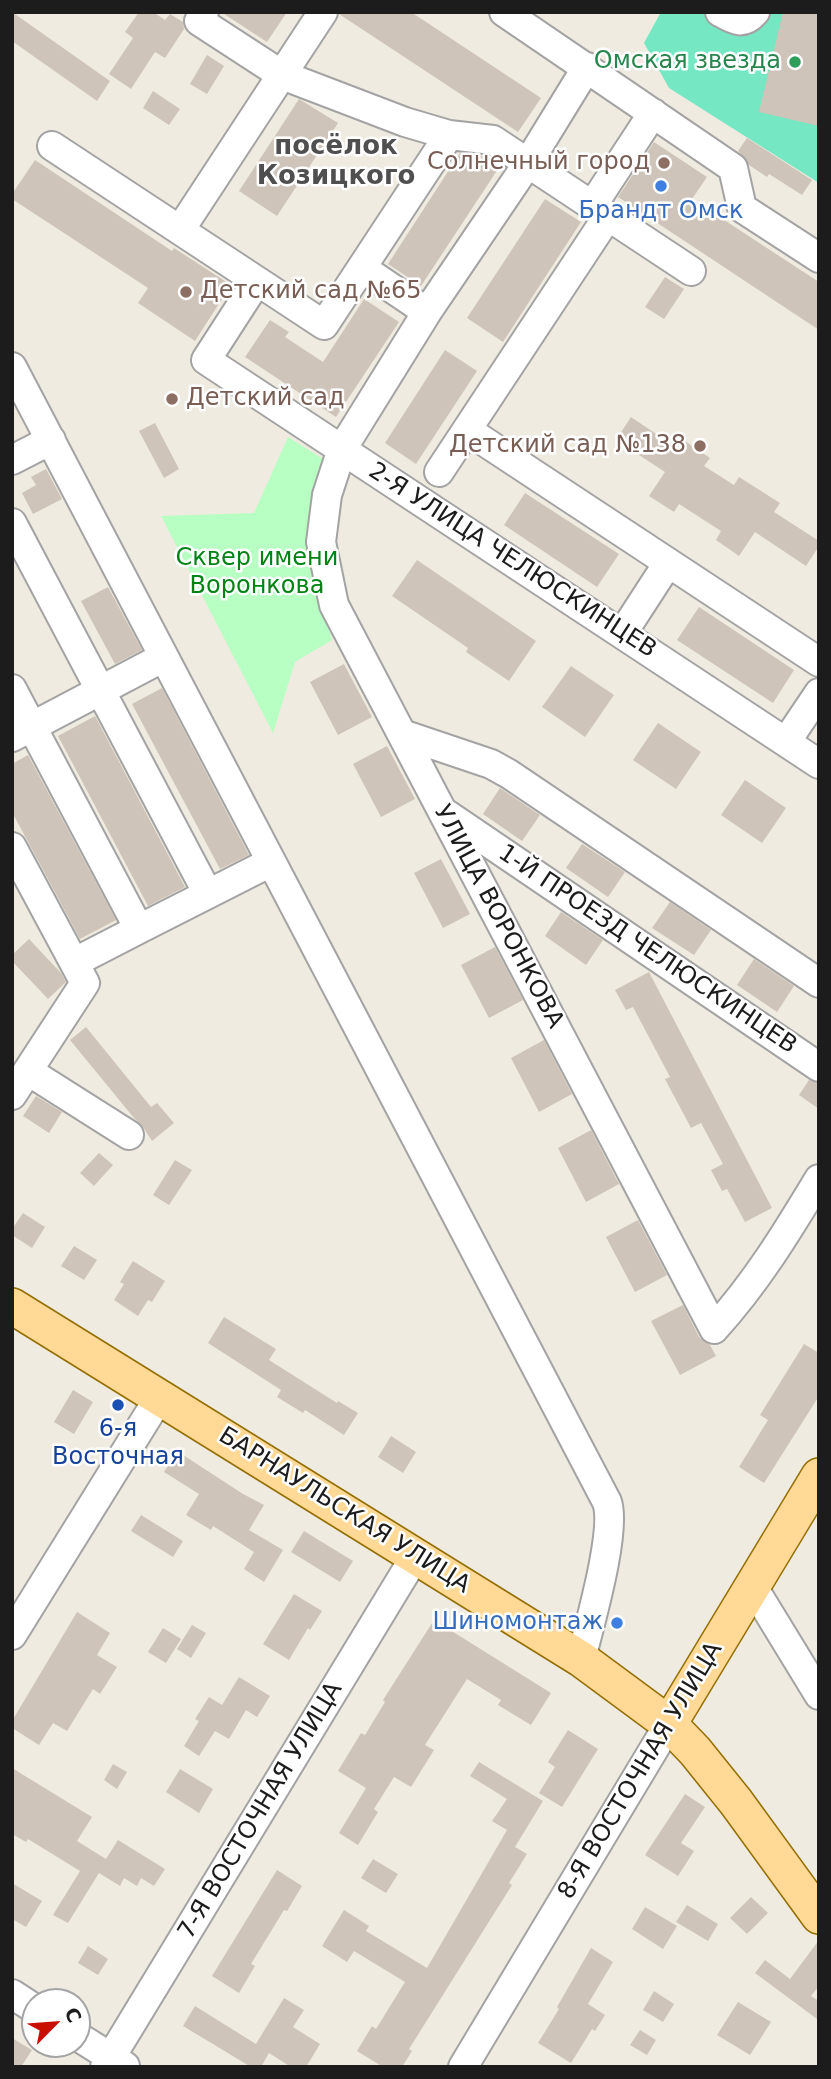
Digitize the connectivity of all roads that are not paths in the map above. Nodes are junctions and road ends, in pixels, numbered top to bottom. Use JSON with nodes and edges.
{"nodes":[{"id":1,"x":323,"y":12,"type":"edge"},
{"id":2,"x":504,"y":12,"type":"edge"},
{"id":3,"x":720,"y":12,"type":"edge"},
{"id":4,"x":755,"y":12,"type":"edge"},
{"id":5,"x":196,"y":15,"type":"edge"},
{"id":6,"x":587,"y":67,"type":"junction"},
{"id":7,"x":282,"y":75,"type":"junction"},
{"id":8,"x":653,"y":113,"type":"junction"},
{"id":9,"x":449,"y":135,"type":"junction"},
{"id":10,"x":52,"y":146,"type":"dead end"},
{"id":11,"x":528,"y":163,"type":"junction"},
{"id":12,"x":600,"y":211,"type":"junction"},
{"id":13,"x":180,"y":230,"type":"junction"},
{"id":14,"x":819,"y":258,"type":"edge"},
{"id":15,"x":362,"y":268,"type":"junction"},
{"id":16,"x":691,"y":271,"type":"dead end"},
{"id":17,"x":257,"y":281,"type":"junction"},
{"id":18,"x":427,"y":312,"type":"junction"},
{"id":19,"x":12,"y":367,"type":"edge"},
{"id":20,"x":467,"y":430,"type":"junction"},
{"id":21,"x":51,"y":440,"type":"junction"},
{"id":22,"x":342,"y":449,"type":"junction"},
{"id":23,"x":12,"y":460,"type":"edge"},
{"id":24,"x":439,"y":472,"type":"dead end"},
{"id":25,"x":12,"y":523,"type":"edge"},
{"id":26,"x":668,"y":563,"type":"junction"},
{"id":27,"x":622,"y":634,"type":"junction"},
{"id":28,"x":164,"y":657,"type":"junction"},
{"id":29,"x":819,"y":662,"type":"edge"},
{"id":30,"x":12,"y":689,"type":"edge"},
{"id":31,"x":101,"y":691,"type":"junction"},
{"id":32,"x":819,"y":693,"type":"edge"},
{"id":33,"x":22,"y":732,"type":"edge"},
{"id":34,"x":402,"y":734,"type":"junction"},
{"id":35,"x":786,"y":742,"type":"junction"},
{"id":36,"x":819,"y":764,"type":"edge"},
{"id":37,"x":441,"y":810,"type":"junction"},
{"id":38,"x":12,"y":847,"type":"edge"},
{"id":39,"x":271,"y":862,"type":"junction"},
{"id":40,"x":208,"y":894,"type":"junction"},
{"id":41,"x":139,"y":929,"type":"junction"},
{"id":42,"x":75,"y":962,"type":"junction"},
{"id":43,"x":819,"y":983,"type":"edge"},
{"id":44,"x":819,"y":1067,"type":"edge"},
{"id":45,"x":28,"y":1071,"type":"junction"},
{"id":46,"x":12,"y":1095,"type":"edge"},
{"id":47,"x":129,"y":1135,"type":"dead end"},
{"id":48,"x":819,"y":1179,"type":"edge"},
{"id":49,"x":12,"y":1306,"type":"edge"},
{"id":50,"x":159,"y":1398,"type":"junction"},
{"id":51,"x":819,"y":1476,"type":"edge"},
{"id":52,"x":416,"y":1555,"type":"junction"},
{"id":53,"x":752,"y":1587,"type":"junction"},
{"id":54,"x":12,"y":1636,"type":"edge"},
{"id":55,"x":783,"y":1637,"type":"junction"},
{"id":56,"x":819,"y":1651,"type":"edge"},
{"id":57,"x":581,"y":1659,"type":"junction"},
{"id":58,"x":819,"y":1695,"type":"edge"},
{"id":59,"x":670,"y":1724,"type":"junction"},
{"id":60,"x":819,"y":1916,"type":"edge"},
{"id":61,"x":91,"y":2047,"type":"edge"},
{"id":62,"x":114,"y":2064,"type":"edge"},
{"id":63,"x":463,"y":2067,"type":"edge"}],
"edges":[{"from":1,"to":7,"type":"street"},
{"from":2,"to":6,"type":"street"},
{"from":3,"to":4,"type":"street"},
{"from":5,"to":7,"type":"street"},
{"from":6,"to":8,"type":"street"},
{"from":6,"to":11,"type":"street","name":"УЛИЦА ВОРОНКОВА"},
{"from":7,"to":9,"type":"street"},
{"from":7,"to":13,"type":"street"},
{"from":8,"to":12,"type":"street"},
{"from":8,"to":14,"type":"street"},
{"from":9,"to":11,"type":"street"},
{"from":9,"to":15,"type":"street"},
{"from":10,"to":13,"type":"street"},
{"from":11,"to":12,"type":"street"},
{"from":11,"to":18,"type":"street","name":"УЛИЦА ВОРОНКОВА"},
{"from":12,"to":16,"type":"street"},
{"from":12,"to":20,"type":"street"},
{"from":13,"to":17,"type":"street"},
{"from":15,"to":17,"type":"street"},
{"from":15,"to":18,"type":"street"},
{"from":17,"to":22,"type":"street","name":"2-Я УЛИЦА ЧЕЛЮСКИНЦЕВ"},
{"from":18,"to":22,"type":"street","name":"УЛИЦА ВОРОНКОВА"},
{"from":19,"to":21,"type":"street"},
{"from":20,"to":24,"type":"street"},
{"from":20,"to":26,"type":"street"},
{"from":21,"to":23,"type":"street"},
{"from":21,"to":28,"type":"street"},
{"from":22,"to":27,"type":"street","name":"2-Я УЛИЦА ЧЕЛЮСКИНЦЕВ"},
{"from":22,"to":34,"type":"street","name":"УЛИЦА ВОРОНКОВА"},
{"from":25,"to":31,"type":"street"},
{"from":26,"to":27,"type":"street"},
{"from":26,"to":29,"type":"street"},
{"from":27,"to":35,"type":"street","name":"2-Я УЛИЦА ЧЕЛЮСКИНЦЕВ"},
{"from":28,"to":31,"type":"street"},
{"from":28,"to":39,"type":"street"},
{"from":30,"to":33,"type":"street"},
{"from":31,"to":33,"type":"street"},
{"from":31,"to":40,"type":"street"},
{"from":32,"to":35,"type":"street"},
{"from":33,"to":41,"type":"street"},
{"from":34,"to":37,"type":"street","name":"УЛИЦА ВОРОНКОВА"},
{"from":34,"to":43,"type":"street"},
{"from":35,"to":36,"type":"street","name":"2-Я УЛИЦА ЧЕЛЮСКИНЦЕВ"},
{"from":37,"to":44,"type":"street","name":"1-Й ПРОЕЗД ЧЕЛЮСКИНЦЕВ"},
{"from":37,"to":48,"type":"street","name":"УЛИЦА ВОРОНКОВА"},
{"from":38,"to":42,"type":"street"},
{"from":39,"to":40,"type":"street"},
{"from":39,"to":57,"type":"street"},
{"from":40,"to":41,"type":"street"},
{"from":41,"to":42,"type":"street"},
{"from":42,"to":45,"type":"street"},
{"from":45,"to":46,"type":"street"},
{"from":45,"to":47,"type":"street"},
{"from":49,"to":50,"type":"main road","name":"БАРНАУЛЬСКАЯ УЛИЦА"},
{"from":50,"to":52,"type":"main road","name":"БАРНАУЛЬСКАЯ УЛИЦА"},
{"from":50,"to":54,"type":"street"},
{"from":51,"to":53,"type":"main road","name":"8-Я ВОСТОЧНАЯ УЛИЦА"},
{"from":52,"to":57,"type":"main road","name":"БАРНАУЛЬСКАЯ УЛИЦА"},
{"from":52,"to":62,"type":"street","name":"7-Я ВОСТОЧНАЯ УЛИЦА"},
{"from":53,"to":55,"type":"street"},
{"from":53,"to":59,"type":"main road","name":"8-Я ВОСТОЧНАЯ УЛИЦА"},
{"from":55,"to":56,"type":"street"},
{"from":55,"to":58,"type":"street"},
{"from":57,"to":59,"type":"main road","name":"БАРНАУЛЬСКАЯ УЛИЦА"},
{"from":59,"to":60,"type":"main road","name":"БАРНАУЛЬСКАЯ УЛИЦА"},
{"from":59,"to":63,"type":"street","name":"8-Я ВОСТОЧНАЯ УЛИЦА"},
{"from":61,"to":62,"type":"street"}]}
